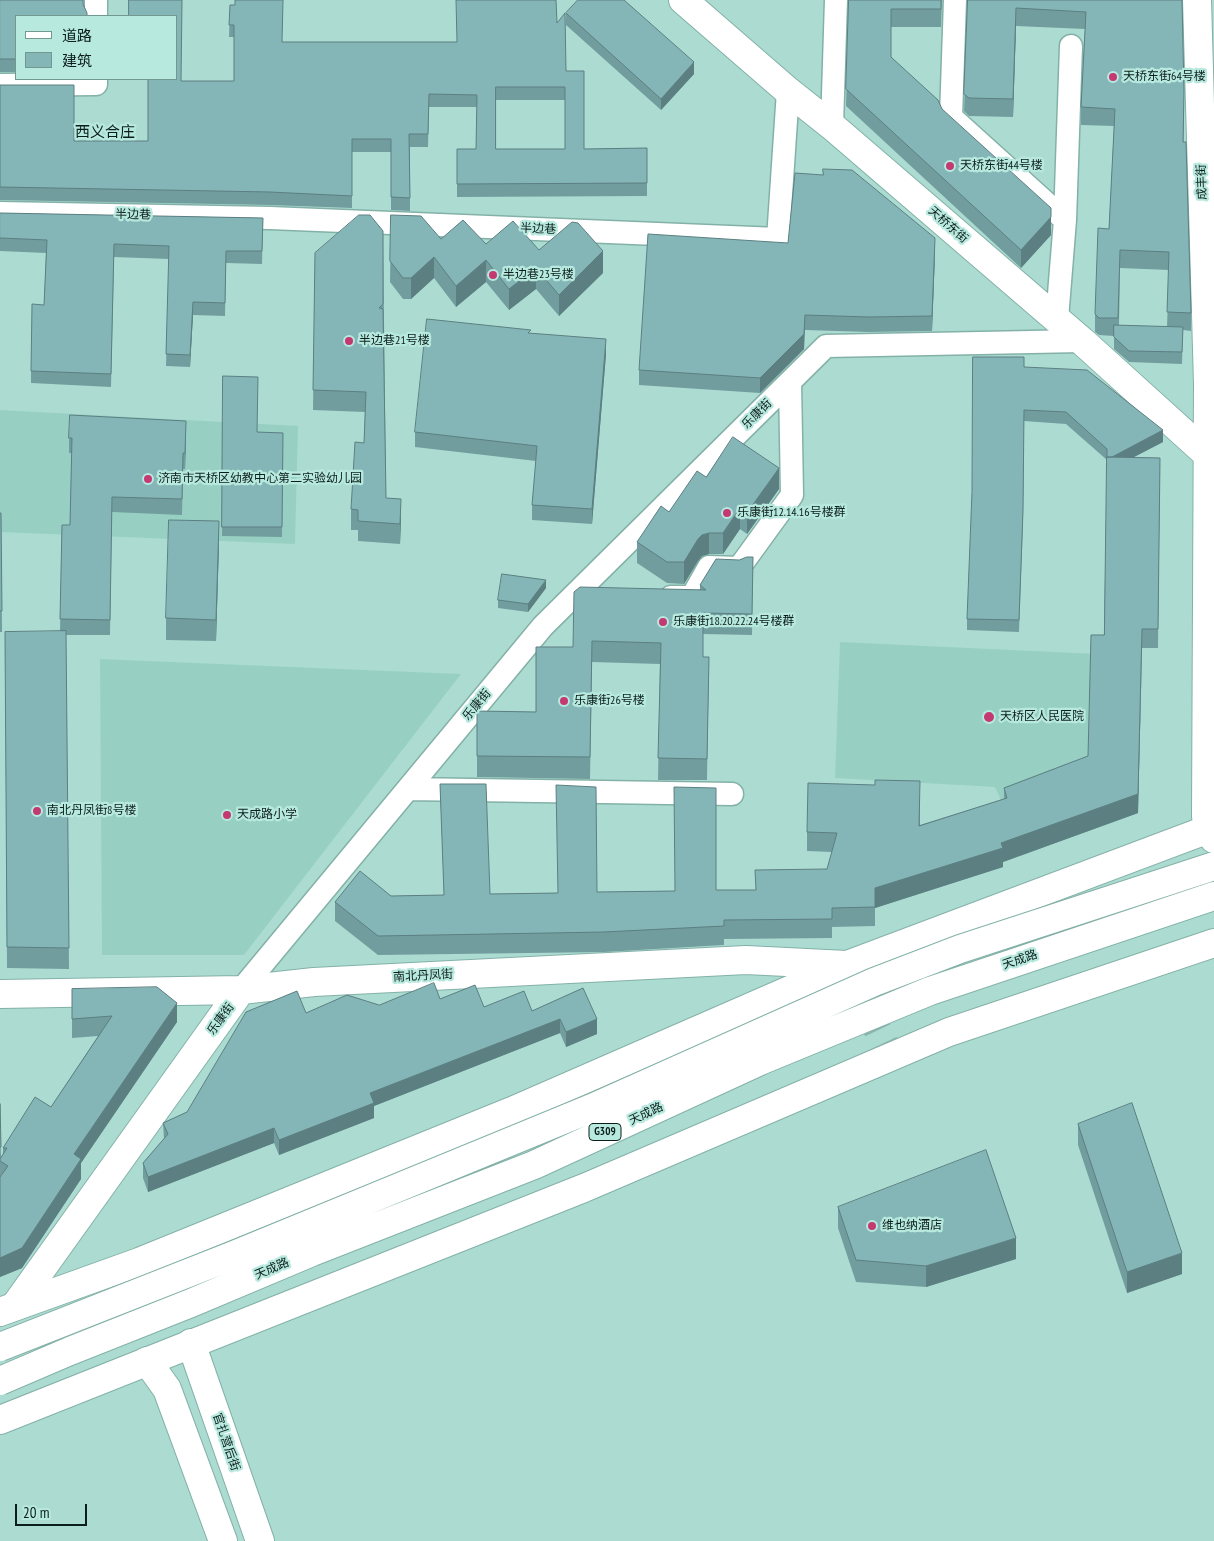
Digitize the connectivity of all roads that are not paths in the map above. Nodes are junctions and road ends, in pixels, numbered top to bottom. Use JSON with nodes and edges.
{"nodes":[{"id":1,"x":96,"y":0,"type":"edge"},
{"id":2,"x":684,"y":0,"type":"edge"},
{"id":3,"x":836,"y":0,"type":"edge"},
{"id":4,"x":955,"y":0,"type":"edge"},
{"id":5,"x":1196,"y":0,"type":"edge"},
{"id":6,"x":96,"y":15,"type":"edge"},
{"id":7,"x":1072,"y":46,"type":"dead end"},
{"id":8,"x":96,"y":80,"type":"edge"},
{"id":9,"x":0,"y":84,"type":"edge"},
{"id":10,"x":788,"y":91,"type":"junction"},
{"id":11,"x":832,"y":126,"type":"junction"},
{"id":12,"x":0,"y":213,"type":"edge"},
{"id":13,"x":1065,"y":220,"type":"junction"},
{"id":14,"x":1057,"y":319,"type":"junction"},
{"id":15,"x":1082,"y":341,"type":"junction"},
{"id":16,"x":790,"y":382,"type":"junction"},
{"id":17,"x":1208,"y":455,"type":"junction"},
{"id":18,"x":646,"y":597,"type":"edge"},
{"id":19,"x":408,"y":789,"type":"junction"},
{"id":20,"x":732,"y":794,"type":"dead end"},
{"id":21,"x":1212,"y":831,"type":"edge"},
{"id":22,"x":1214,"y":866,"type":"edge"},
{"id":23,"x":1214,"y":896,"type":"edge"},
{"id":24,"x":1214,"y":943,"type":"edge"},
{"id":25,"x":847,"y":965,"type":"junction"},
{"id":26,"x":241,"y":990,"type":"junction"},
{"id":27,"x":0,"y":994,"type":"edge"},
{"id":28,"x":7,"y":1309,"type":"edge"},
{"id":29,"x":192,"y":1343,"type":"junction"},
{"id":30,"x":0,"y":1346,"type":"edge"},
{"id":31,"x":147,"y":1361,"type":"junction"},
{"id":32,"x":0,"y":1381,"type":"edge"},
{"id":33,"x":0,"y":1420,"type":"edge"},
{"id":34,"x":223,"y":1541,"type":"edge"},
{"id":35,"x":260,"y":1541,"type":"edge"}],
"edges":[{"from":1,"to":6,"type":"street"},
{"from":2,"to":10,"type":"main road","name":"天桥东街"},
{"from":3,"to":11,"type":"street"},
{"from":4,"to":13,"type":"street"},
{"from":5,"to":17,"type":"main road","name":"成丰街"},
{"from":7,"to":13,"type":"street"},
{"from":8,"to":9,"type":"street"},
{"from":10,"to":11,"type":"main road","name":"天桥东街"},
{"from":10,"to":12,"type":"street","name":"半边巷"},
{"from":11,"to":14,"type":"main road","name":"天桥东街"},
{"from":13,"to":14,"type":"street"},
{"from":14,"to":15,"type":"main road","name":"天桥东街"},
{"from":15,"to":16,"type":"street","name":"乐康街"},
{"from":15,"to":17,"type":"main road","name":"天桥东街"},
{"from":16,"to":18,"type":"street"},
{"from":16,"to":19,"type":"street","name":"乐康街"},
{"from":17,"to":21,"type":"main road","name":"成丰街"},
{"from":19,"to":20,"type":"street"},
{"from":19,"to":26,"type":"street","name":"乐康街"},
{"from":21,"to":25,"type":"main road"},
{"from":22,"to":30,"type":"main road","number":"G309","bridge":true},
{"from":23,"to":32,"type":"main road","name":"天成路","number":"G309","bridge":true},
{"from":24,"to":29,"type":"main road"},
{"from":25,"to":26,"type":"main road","name":"南北丹凤街"},
{"from":25,"to":28,"type":"main road"},
{"from":26,"to":27,"type":"main road","name":"南北丹凤街"},
{"from":26,"to":28,"type":"main road","name":"乐康街"},
{"from":29,"to":31,"type":"main road"},
{"from":29,"to":35,"type":"main road","name":"官扎营后街"},
{"from":31,"to":33,"type":"main road"},
{"from":31,"to":34,"type":"main road"}]}
